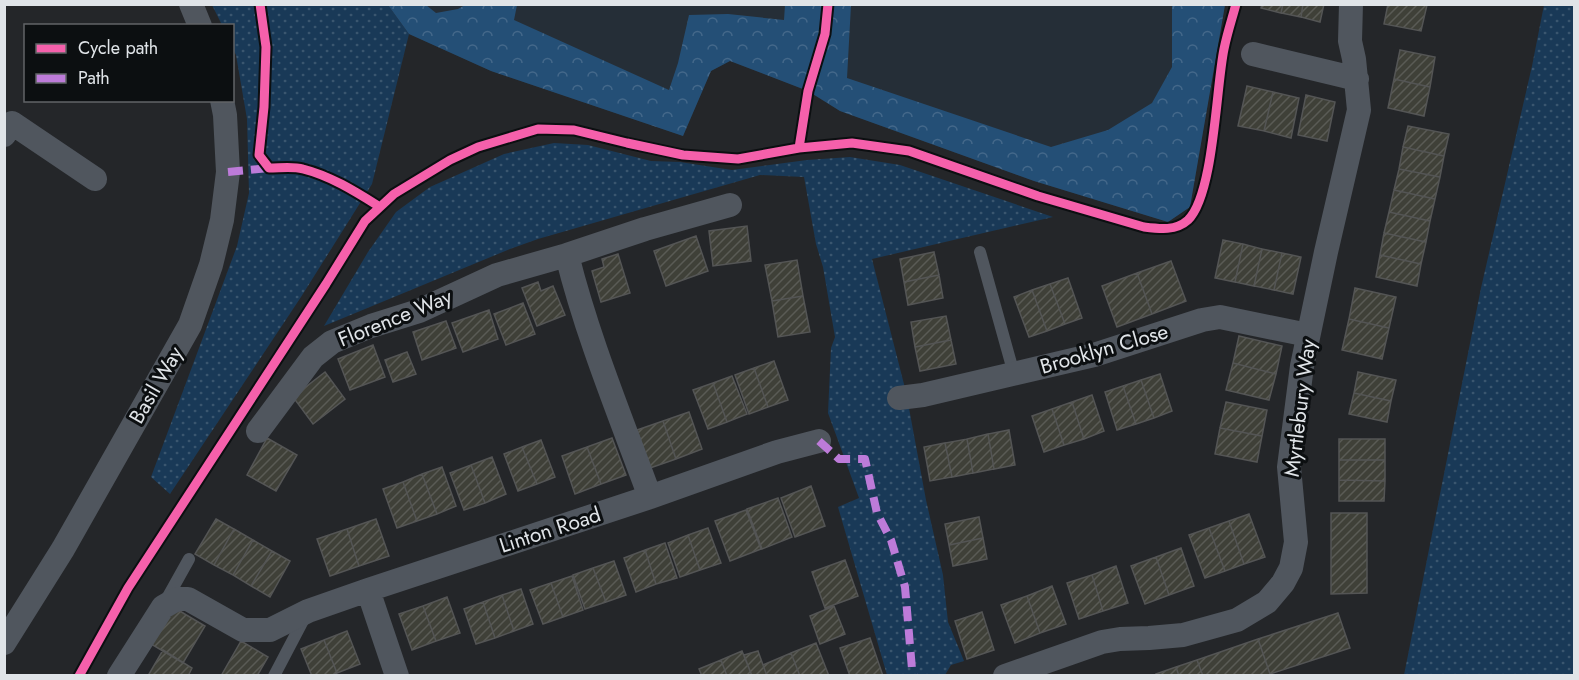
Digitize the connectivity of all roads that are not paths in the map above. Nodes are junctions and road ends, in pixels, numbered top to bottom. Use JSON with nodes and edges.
{"nodes":[{"id":1,"x":191,"y":4,"type":"edge"},
{"id":2,"x":1350,"y":4,"type":"edge"},
{"id":3,"x":199,"y":24,"type":"edge"},
{"id":4,"x":1253,"y":54,"type":"dead end"},
{"id":5,"x":1357,"y":80,"type":"junction"},
{"id":6,"x":222,"y":102,"type":"edge"},
{"id":7,"x":8,"y":129,"type":"edge"},
{"id":8,"x":95,"y":179,"type":"dead end"},
{"id":9,"x":730,"y":206,"type":"dead end"},
{"id":10,"x":980,"y":252,"type":"dead end"},
{"id":11,"x":567,"y":255,"type":"junction"},
{"id":12,"x":1308,"y":335,"type":"junction"},
{"id":13,"x":1014,"y":374,"type":"junction"},
{"id":14,"x":898,"y":398,"type":"dead end"},
{"id":15,"x":258,"y":431,"type":"dead end"},
{"id":16,"x":819,"y":441,"type":"dead end"},
{"id":17,"x":650,"y":497,"type":"junction"},
{"id":18,"x":189,"y":559,"type":"dead end"},
{"id":19,"x":368,"y":590,"type":"junction"},
{"id":20,"x":163,"y":607,"type":"junction"},
{"id":21,"x":308,"y":611,"type":"junction"},
{"id":22,"x":4,"y":643,"type":"edge"},
{"id":23,"x":119,"y":675,"type":"edge"},
{"id":24,"x":274,"y":675,"type":"edge"},
{"id":25,"x":397,"y":675,"type":"edge"},
{"id":26,"x":1005,"y":675,"type":"edge"}],
"edges":[{"from":1,"to":3,"type":"street"},
{"from":2,"to":5,"type":"street","name":"Myrtlebury Way"},
{"from":4,"to":5,"type":"street"},
{"from":5,"to":12,"type":"street","name":"Myrtlebury Way"},
{"from":6,"to":22,"type":"street","name":"Basil Way"},
{"from":7,"to":8,"type":"street"},
{"from":9,"to":11,"type":"street","name":"Florence Way"},
{"from":10,"to":13,"type":"lane"},
{"from":11,"to":15,"type":"street","name":"Florence Way"},
{"from":11,"to":17,"type":"street"},
{"from":12,"to":13,"type":"street","name":"Brooklyn Close"},
{"from":12,"to":26,"type":"street","name":"Myrtlebury Way"},
{"from":13,"to":14,"type":"street","name":"Brooklyn Close"},
{"from":16,"to":17,"type":"street","name":"Linton Road"},
{"from":17,"to":19,"type":"street","name":"Linton Road"},
{"from":18,"to":20,"type":"lane"},
{"from":19,"to":21,"type":"street","name":"Linton Road"},
{"from":19,"to":25,"type":"street"},
{"from":20,"to":21,"type":"street","name":"Linton Road"},
{"from":20,"to":23,"type":"street"},
{"from":21,"to":24,"type":"lane"}]}
